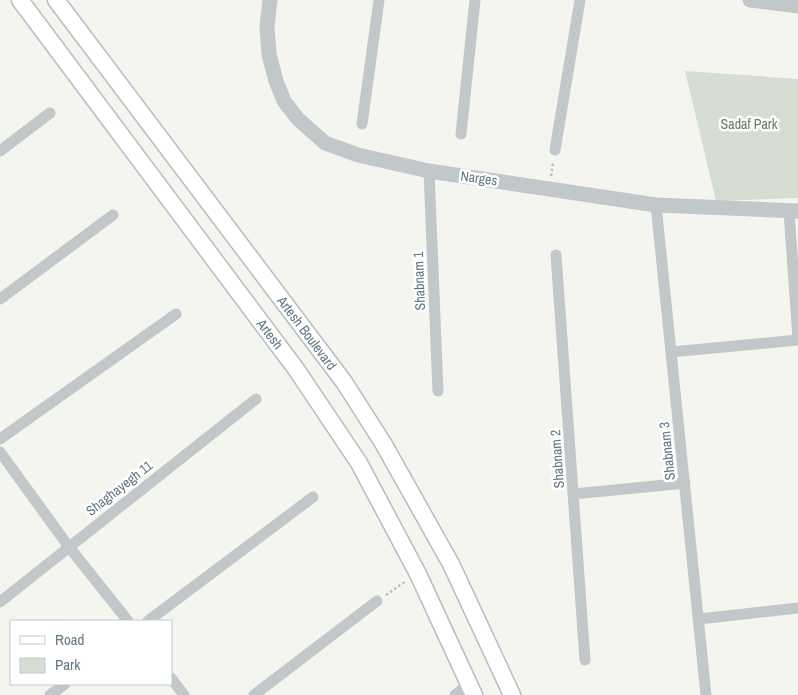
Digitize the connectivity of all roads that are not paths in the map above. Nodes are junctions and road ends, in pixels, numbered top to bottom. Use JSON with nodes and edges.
{"nodes":[{"id":1,"x":20,"y":0,"type":"edge"},
{"id":2,"x":56,"y":0,"type":"edge"},
{"id":3,"x":270,"y":0,"type":"edge"},
{"id":4,"x":379,"y":0,"type":"edge"},
{"id":5,"x":475,"y":0,"type":"edge"},
{"id":6,"x":580,"y":0,"type":"edge"},
{"id":7,"x":750,"y":0,"type":"edge"},
{"id":8,"x":790,"y":3,"type":"edge"},
{"id":9,"x":50,"y":113,"type":"dead end"},
{"id":10,"x":362,"y":124,"type":"dead end"},
{"id":11,"x":460,"y":134,"type":"dead end"},
{"id":12,"x":555,"y":150,"type":"road end"},
{"id":13,"x":0,"y":151,"type":"edge"},
{"id":14,"x":429,"y":171,"type":"junction"},
{"id":15,"x":656,"y":205,"type":"junction"},
{"id":16,"x":794,"y":212,"type":"edge"},
{"id":17,"x":113,"y":215,"type":"dead end"},
{"id":18,"x":556,"y":255,"type":"dead end"},
{"id":19,"x":0,"y":300,"type":"edge"},
{"id":20,"x":176,"y":314,"type":"dead end"},
{"id":21,"x":798,"y":339,"type":"edge"},
{"id":22,"x":671,"y":352,"type":"junction"},
{"id":23,"x":438,"y":391,"type":"dead end"},
{"id":24,"x":256,"y":399,"type":"dead end"},
{"id":25,"x":0,"y":439,"type":"edge"},
{"id":26,"x":0,"y":452,"type":"edge"},
{"id":27,"x":685,"y":484,"type":"junction"},
{"id":28,"x":574,"y":494,"type":"junction"},
{"id":29,"x":313,"y":497,"type":"dead end"},
{"id":30,"x":69,"y":547,"type":"junction"},
{"id":31,"x":377,"y":601,"type":"road end"},
{"id":32,"x":0,"y":602,"type":"edge"},
{"id":33,"x":798,"y":608,"type":"edge"},
{"id":34,"x":700,"y":619,"type":"junction"},
{"id":35,"x":127,"y":620,"type":"edge"},
{"id":36,"x":149,"y":620,"type":"edge"},
{"id":37,"x":585,"y":660,"type":"dead end"},
{"id":38,"x":172,"y":679,"type":"edge"},
{"id":39,"x":64,"y":685,"type":"edge"},
{"id":40,"x":472,"y":689,"type":"edge"},
{"id":41,"x":50,"y":695,"type":"edge"},
{"id":42,"x":184,"y":695,"type":"edge"},
{"id":43,"x":254,"y":695,"type":"edge"},
{"id":44,"x":454,"y":695,"type":"edge"},
{"id":45,"x":512,"y":695,"type":"edge"},
{"id":46,"x":706,"y":695,"type":"edge"}],
"edges":[{"from":1,"to":40,"type":"main road","name":"Artesh"},
{"from":2,"to":45,"type":"main road","name":"Artesh Boulevard"},
{"from":3,"to":14,"type":"street","name":"Narges"},
{"from":4,"to":10,"type":"street"},
{"from":5,"to":11,"type":"street"},
{"from":6,"to":12,"type":"street"},
{"from":7,"to":8,"type":"street"},
{"from":9,"to":13,"type":"street"},
{"from":14,"to":15,"type":"street","name":"Narges"},
{"from":14,"to":23,"type":"street","name":"Shabnam 1"},
{"from":15,"to":16,"type":"street","name":"Narges"},
{"from":15,"to":22,"type":"street","name":"Shabnam 3"},
{"from":16,"to":21,"type":"street"},
{"from":17,"to":19,"type":"street"},
{"from":18,"to":28,"type":"street","name":"Shabnam 2"},
{"from":20,"to":25,"type":"street"},
{"from":21,"to":22,"type":"street"},
{"from":22,"to":27,"type":"street","name":"Shabnam 3"},
{"from":24,"to":30,"type":"street","name":"Shaghayegh 11"},
{"from":26,"to":30,"type":"street"},
{"from":27,"to":28,"type":"street"},
{"from":27,"to":34,"type":"street","name":"Shabnam 3"},
{"from":28,"to":37,"type":"street","name":"Shabnam 2"},
{"from":29,"to":36,"type":"street"},
{"from":30,"to":32,"type":"street","name":"Shaghayegh 11"},
{"from":30,"to":35,"type":"street"},
{"from":31,"to":43,"type":"street"},
{"from":33,"to":34,"type":"street"},
{"from":34,"to":46,"type":"street","name":"Shabnam 3"},
{"from":38,"to":42,"type":"street"},
{"from":39,"to":41,"type":"street"},
{"from":40,"to":44,"type":"street"}]}
